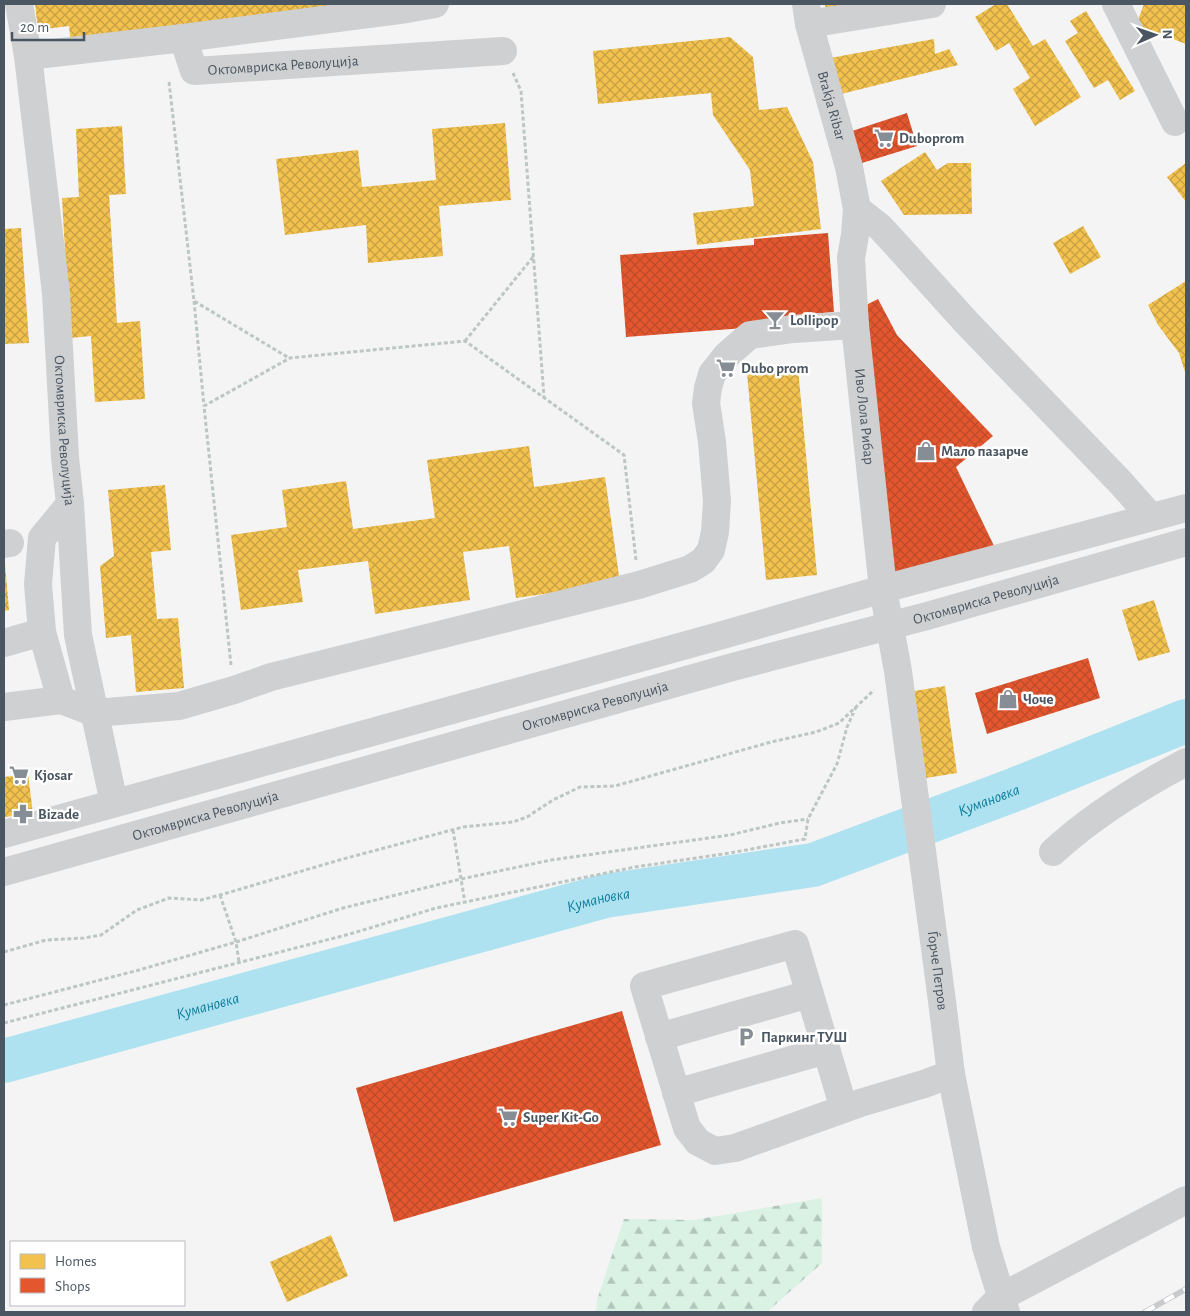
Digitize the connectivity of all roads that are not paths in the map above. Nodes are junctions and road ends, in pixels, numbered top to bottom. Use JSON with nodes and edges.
{"nodes":[{"id":1,"x":19,"y":4,"type":"edge"},
{"id":2,"x":435,"y":4,"type":"edge"},
{"id":3,"x":932,"y":4,"type":"edge"},
{"id":4,"x":1116,"y":4,"type":"edge"},
{"id":5,"x":407,"y":7,"type":"edge"},
{"id":6,"x":807,"y":14,"type":"edge"},
{"id":7,"x":184,"y":38,"type":"junction"},
{"id":8,"x":503,"y":51,"type":"road end"},
{"id":9,"x":28,"y":56,"type":"junction"},
{"id":10,"x":1176,"y":122,"type":"dead end"},
{"id":11,"x":857,"y":209,"type":"junction"},
{"id":12,"x":855,"y":325,"type":"junction"},
{"id":13,"x":70,"y":504,"type":"junction"},
{"id":14,"x":1186,"y":508,"type":"edge"},
{"id":15,"x":1151,"y":518,"type":"junction"},
{"id":16,"x":1186,"y":542,"type":"edge"},
{"id":17,"x":883,"y":589,"type":"junction"},
{"id":18,"x":888,"y":625,"type":"junction"},
{"id":19,"x":42,"y":632,"type":"junction"},
{"id":20,"x":4,"y":643,"type":"edge"},
{"id":21,"x":61,"y":700,"type":"junction"},
{"id":22,"x":4,"y":707,"type":"edge"},
{"id":23,"x":95,"y":713,"type":"junction"},
{"id":24,"x":1186,"y":762,"type":"edge"},
{"id":25,"x":114,"y":803,"type":"junction"},
{"id":26,"x":4,"y":834,"type":"edge"},
{"id":27,"x":1053,"y":852,"type":"dead end"},
{"id":28,"x":4,"y":872,"type":"edge"},
{"id":29,"x":809,"y":994,"type":"junction"},
{"id":30,"x":659,"y":1037,"type":"junction"},
{"id":31,"x":826,"y":1050,"type":"junction"},
{"id":32,"x":950,"y":1074,"type":"junction"},
{"id":33,"x":676,"y":1092,"type":"junction"},
{"id":34,"x":844,"y":1109,"type":"junction"},
{"id":35,"x":1186,"y":1200,"type":"edge"},
{"id":36,"x":998,"y":1307,"type":"edge"}],
"edges":[{"from":1,"to":9,"type":"street","name":"Октомвриска Револуција"},
{"from":2,"to":5,"type":"street"},
{"from":3,"to":6,"type":"street"},
{"from":4,"to":10,"type":"street"},
{"from":5,"to":7,"type":"street"},
{"from":6,"to":11,"type":"street","name":"Brakja Ribar"},
{"from":7,"to":8,"type":"street","name":"Октомвриска Револуција"},
{"from":7,"to":9,"type":"street"},
{"from":9,"to":13,"type":"street","name":"Октомвриска Револуција"},
{"from":11,"to":12,"type":"street","name":"Иво Лола Рибар"},
{"from":11,"to":15,"type":"street"},
{"from":12,"to":17,"type":"street","name":"Иво Лола Рибар"},
{"from":12,"to":23,"type":"street"},
{"from":13,"to":19,"type":"street"},
{"from":13,"to":23,"type":"street","name":"Октомвриска Револуција"},
{"from":14,"to":15,"type":"street"},
{"from":15,"to":17,"type":"street"},
{"from":16,"to":18,"type":"street","name":"Октомвриска Револуција"},
{"from":17,"to":18,"type":"street","name":"Иво Лола Рибар"},
{"from":17,"to":25,"type":"street"},
{"from":18,"to":28,"type":"street","name":"Октомвриска Револуција"},
{"from":18,"to":32,"type":"street","name":"Ѓорче Петров"},
{"from":19,"to":20,"type":"street"},
{"from":19,"to":21,"type":"street"},
{"from":21,"to":22,"type":"street"},
{"from":21,"to":23,"type":"street"},
{"from":23,"to":25,"type":"street","name":"Октомвриска Револуција"},
{"from":24,"to":27,"type":"street"},
{"from":25,"to":26,"type":"street"},
{"from":29,"to":30,"type":"street"},
{"from":29,"to":30,"type":"street"},
{"from":29,"to":31,"type":"street"},
{"from":30,"to":33,"type":"street"},
{"from":31,"to":33,"type":"street"},
{"from":31,"to":34,"type":"street"},
{"from":32,"to":34,"type":"street"},
{"from":32,"to":36,"type":"street","name":"Ѓорче Петров"},
{"from":33,"to":34,"type":"street"},
{"from":35,"to":36,"type":"street"}]}
